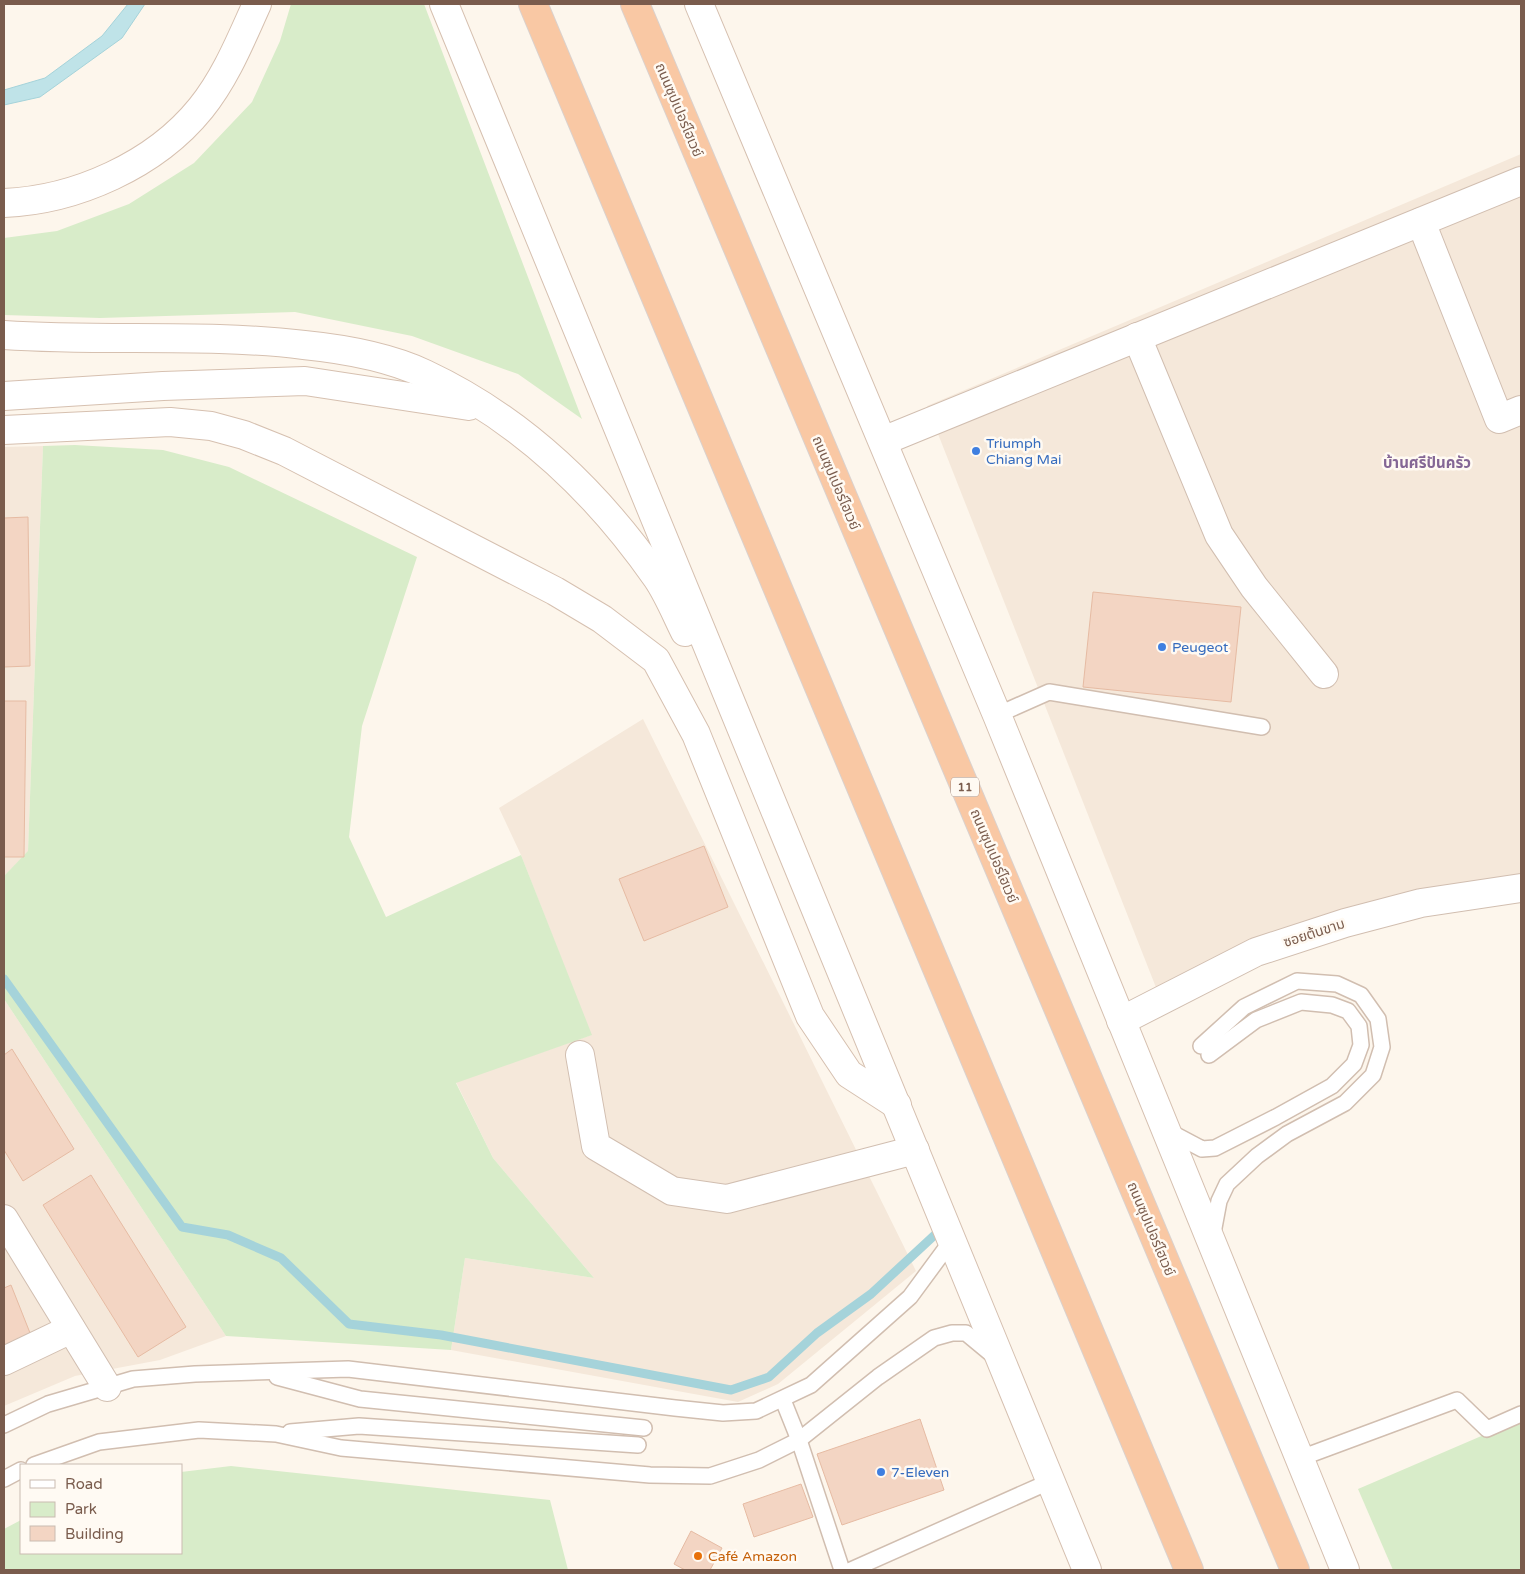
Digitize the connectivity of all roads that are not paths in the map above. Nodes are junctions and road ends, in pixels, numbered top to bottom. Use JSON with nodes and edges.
{"nodes":[{"id":1,"x":257,"y":4,"type":"edge"},
{"id":2,"x":444,"y":4,"type":"edge"},
{"id":3,"x":533,"y":4,"type":"edge"},
{"id":4,"x":635,"y":4,"type":"edge"},
{"id":5,"x":699,"y":4,"type":"edge"},
{"id":6,"x":1521,"y":181,"type":"edge"},
{"id":7,"x":4,"y":203,"type":"edge"},
{"id":8,"x":1421,"y":222,"type":"junction"},
{"id":9,"x":4,"y":335,"type":"edge"},
{"id":10,"x":1137,"y":337,"type":"junction"},
{"id":11,"x":4,"y":396,"type":"edge"},
{"id":12,"x":486,"y":409,"type":"junction"},
{"id":13,"x":1521,"y":410,"type":"edge"},
{"id":14,"x":4,"y":430,"type":"edge"},
{"id":15,"x":883,"y":441,"type":"junction"},
{"id":16,"x":1324,"y":674,"type":"dead end"},
{"id":17,"x":997,"y":715,"type":"junction"},
{"id":18,"x":1262,"y":728,"type":"dead end"},
{"id":19,"x":771,"y":798,"type":"junction"},
{"id":20,"x":1521,"y":888,"type":"edge"},
{"id":21,"x":1121,"y":1022,"type":"junction"},
{"id":22,"x":580,"y":1055,"type":"dead end"},
{"id":23,"x":897,"y":1105,"type":"junction"},
{"id":24,"x":1164,"y":1129,"type":"junction"},
{"id":25,"x":915,"y":1150,"type":"junction"},
{"id":26,"x":4,"y":1219,"type":"edge"},
{"id":27,"x":952,"y":1240,"type":"junction"},
{"id":28,"x":1212,"y":1246,"type":"junction"},
{"id":29,"x":71,"y":1329,"type":"junction"},
{"id":30,"x":4,"y":1361,"type":"edge"},
{"id":31,"x":1002,"y":1362,"type":"junction"},
{"id":32,"x":264,"y":1374,"type":"junction"},
{"id":33,"x":107,"y":1387,"type":"junction"},
{"id":34,"x":783,"y":1400,"type":"junction"},
{"id":35,"x":1521,"y":1414,"type":"edge"},
{"id":36,"x":4,"y":1424,"type":"edge"},
{"id":37,"x":644,"y":1428,"type":"dead end"},
{"id":38,"x":276,"y":1434,"type":"junction"},
{"id":39,"x":799,"y":1440,"type":"junction"},
{"id":40,"x":638,"y":1445,"type":"dead end"},
{"id":41,"x":1298,"y":1459,"type":"junction"},
{"id":42,"x":37,"y":1464,"type":"edge"},
{"id":43,"x":20,"y":1471,"type":"edge"},
{"id":44,"x":4,"y":1479,"type":"edge"},
{"id":45,"x":1051,"y":1481,"type":"junction"},
{"id":46,"x":842,"y":1570,"type":"edge"},
{"id":47,"x":850,"y":1570,"type":"edge"},
{"id":48,"x":1087,"y":1570,"type":"edge"},
{"id":49,"x":1189,"y":1570,"type":"edge"},
{"id":50,"x":1295,"y":1570,"type":"edge"},
{"id":51,"x":1345,"y":1570,"type":"edge"}],
"edges":[{"from":1,"to":7,"type":"main road"},
{"from":2,"to":19,"type":"main road"},
{"from":3,"to":49,"type":"highway"},
{"from":4,"to":50,"type":"highway","name":"ถนนซุปเปอร์ไฮเวย์","number":"11"},
{"from":5,"to":15,"type":"main road"},
{"from":6,"to":8,"type":"main road"},
{"from":8,"to":10,"type":"main road"},
{"from":8,"to":13,"type":"main road"},
{"from":9,"to":12,"type":"main road"},
{"from":10,"to":15,"type":"main road"},
{"from":10,"to":16,"type":"main road"},
{"from":11,"to":12,"type":"main road"},
{"from":12,"to":19,"type":"main road"},
{"from":14,"to":23,"type":"main road"},
{"from":15,"to":17,"type":"main road"},
{"from":17,"to":18,"type":"lane"},
{"from":17,"to":21,"type":"main road"},
{"from":19,"to":23,"type":"main road"},
{"from":20,"to":21,"type":"main road","name":"ซอยต้นขาม"},
{"from":21,"to":24,"type":"main road"},
{"from":22,"to":25,"type":"main road"},
{"from":23,"to":25,"type":"main road"},
{"from":24,"to":28,"type":"main road"},
{"from":24,"to":28,"type":"lane"},
{"from":25,"to":27,"type":"main road"},
{"from":26,"to":29,"type":"main road"},
{"from":27,"to":31,"type":"main road"},
{"from":27,"to":34,"type":"lane"},
{"from":28,"to":41,"type":"main road"},
{"from":29,"to":30,"type":"main road"},
{"from":29,"to":33,"type":"main road"},
{"from":31,"to":39,"type":"lane"},
{"from":31,"to":45,"type":"main road"},
{"from":32,"to":33,"type":"lane"},
{"from":32,"to":34,"type":"lane"},
{"from":32,"to":37,"type":"lane"},
{"from":33,"to":36,"type":"lane"},
{"from":34,"to":39,"type":"lane"},
{"from":35,"to":41,"type":"lane"},
{"from":38,"to":39,"type":"lane"},
{"from":38,"to":40,"type":"lane"},
{"from":38,"to":42,"type":"lane"},
{"from":39,"to":46,"type":"lane"},
{"from":41,"to":51,"type":"main road"},
{"from":43,"to":44,"type":"lane"},
{"from":45,"to":47,"type":"lane"},
{"from":45,"to":48,"type":"main road"}]}
